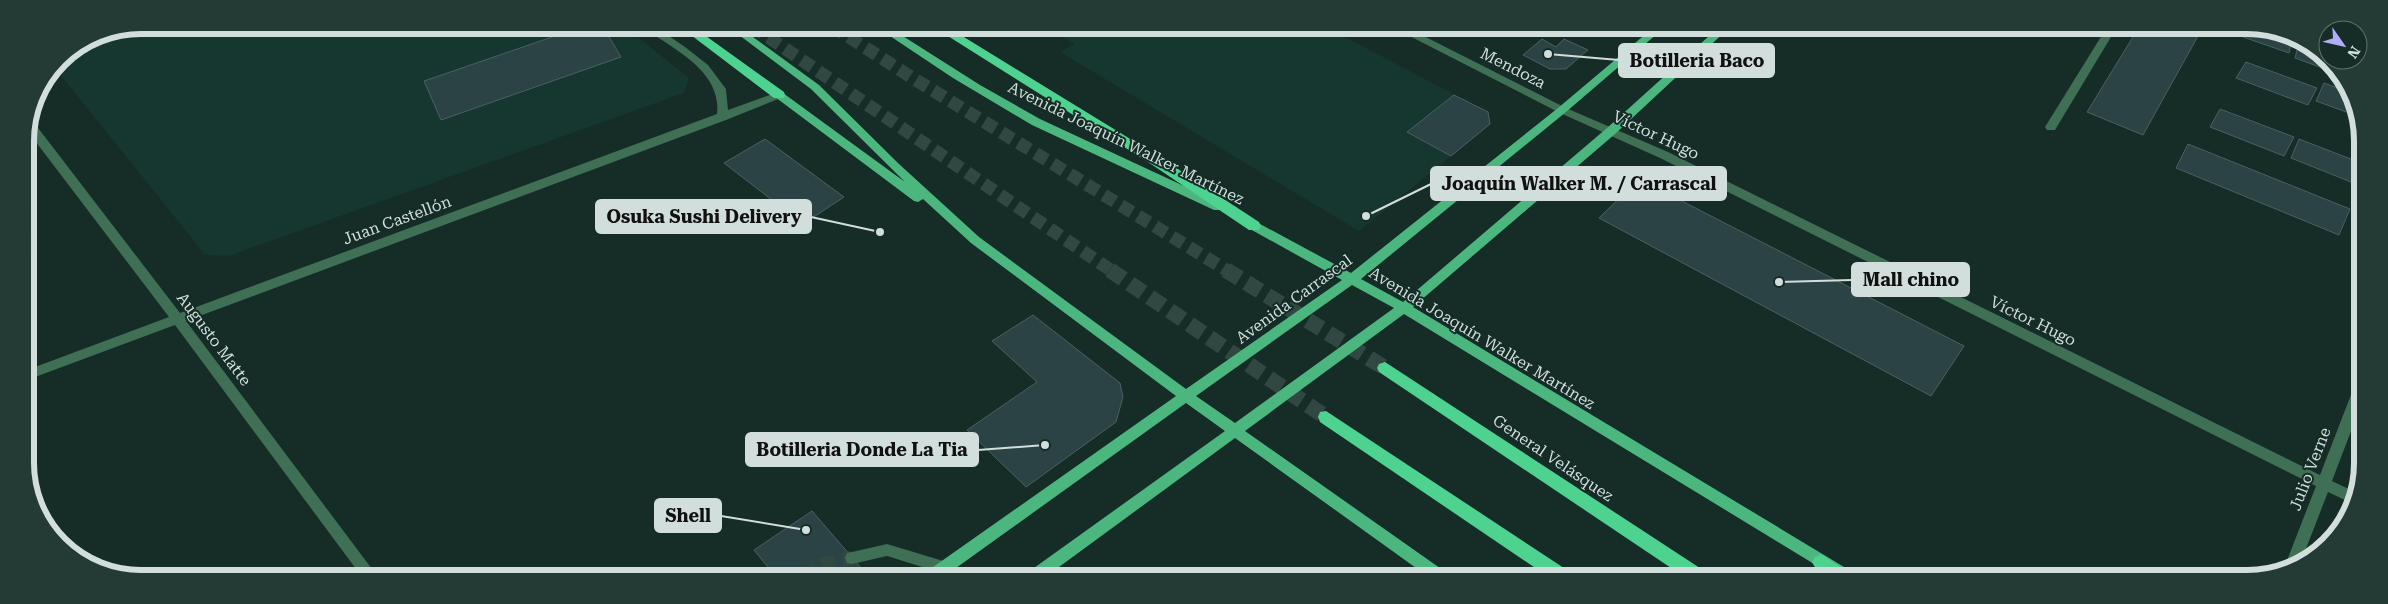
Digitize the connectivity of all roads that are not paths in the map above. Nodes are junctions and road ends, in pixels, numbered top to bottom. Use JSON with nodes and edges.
{"nodes":[{"id":1,"x":659,"y":34,"type":"edge"},
{"id":2,"x":696,"y":34,"type":"edge"},
{"id":3,"x":743,"y":34,"type":"edge"},
{"id":4,"x":892,"y":34,"type":"edge"},
{"id":5,"x":951,"y":34,"type":"edge"},
{"id":6,"x":1411,"y":34,"type":"edge"},
{"id":7,"x":1652,"y":34,"type":"edge"},
{"id":8,"x":1717,"y":34,"type":"edge"},
{"id":9,"x":2108,"y":34,"type":"edge"},
{"id":10,"x":779,"y":95,"type":"junction"},
{"id":11,"x":1562,"y":110,"type":"junction"},
{"id":12,"x":722,"y":117,"type":"junction"},
{"id":13,"x":2051,"y":128,"type":"dead end"},
{"id":14,"x":34,"y":131,"type":"edge"},
{"id":15,"x":1611,"y":131,"type":"junction"},
{"id":16,"x":1254,"y":226,"type":"junction"},
{"id":17,"x":975,"y":240,"type":"junction"},
{"id":18,"x":1351,"y":280,"type":"junction"},
{"id":19,"x":1404,"y":308,"type":"junction"},
{"id":20,"x":178,"y":318,"type":"junction"},
{"id":21,"x":1385,"y":368,"type":"tunnel mouth"},
{"id":22,"x":34,"y":372,"type":"edge"},
{"id":23,"x":1189,"y":397,"type":"junction"},
{"id":24,"x":2354,"y":405,"type":"edge"},
{"id":25,"x":1326,"y":417,"type":"tunnel mouth"},
{"id":26,"x":1237,"y":431,"type":"junction"},
{"id":27,"x":2324,"y":484,"type":"junction"},
{"id":28,"x":2349,"y":496,"type":"edge"},
{"id":29,"x":852,"y":558,"type":"tunnel mouth"},
{"id":30,"x":2294,"y":559,"type":"edge"},
{"id":31,"x":1821,"y":562,"type":"junction"},
{"id":32,"x":945,"y":568,"type":"junction"},
{"id":33,"x":366,"y":570,"type":"edge"},
{"id":34,"x":942,"y":570,"type":"edge"},
{"id":35,"x":1043,"y":570,"type":"edge"},
{"id":36,"x":1431,"y":570,"type":"edge"},
{"id":37,"x":1552,"y":570,"type":"edge"},
{"id":38,"x":1688,"y":570,"type":"edge"},
{"id":39,"x":1832,"y":570,"type":"edge"},
{"id":40,"x":1835,"y":570,"type":"edge"}],
"edges":[{"from":1,"to":12,"type":"street"},
{"from":2,"to":10,"type":"highway"},
{"from":3,"to":17,"type":"main road"},
{"from":4,"to":16,"type":"main road","name":"Avenida Joaquín Walker Martínez"},
{"from":5,"to":16,"type":"highway"},
{"from":6,"to":11,"type":"street","name":"Mendoza"},
{"from":7,"to":11,"type":"main road","name":"Avenida Carrascal"},
{"from":8,"to":15,"type":"main road"},
{"from":9,"to":13,"type":"street"},
{"from":10,"to":12,"type":"street","name":"Juan Castellón"},
{"from":10,"to":17,"type":"main road"},
{"from":11,"to":15,"type":"street","name":"Víctor Hugo"},
{"from":11,"to":18,"type":"main road","name":"Avenida Carrascal"},
{"from":12,"to":20,"type":"street","name":"Juan Castellón"},
{"from":14,"to":20,"type":"street","name":"Augusto Matte"},
{"from":15,"to":19,"type":"main road"},
{"from":15,"to":27,"type":"street","name":"Víctor Hugo"},
{"from":16,"to":18,"type":"main road","name":"Avenida Joaquín Walker Martínez"},
{"from":17,"to":23,"type":"main road"},
{"from":18,"to":19,"type":"main road","name":"Avenida Joaquín Walker Martínez"},
{"from":18,"to":23,"type":"main road","name":"Avenida Carrascal"},
{"from":19,"to":26,"type":"main road"},
{"from":19,"to":31,"type":"main road","name":"Avenida Joaquín Walker Martínez"},
{"from":20,"to":22,"type":"street","name":"Juan Castellón"},
{"from":20,"to":33,"type":"street","name":"Augusto Matte"},
{"from":21,"to":38,"type":"highway","name":"General Velásquez"},
{"from":23,"to":26,"type":"main road"},
{"from":23,"to":32,"type":"main road","name":"Avenida Carrascal"},
{"from":24,"to":27,"type":"street","name":"Julio Verne"},
{"from":25,"to":37,"type":"highway"},
{"from":26,"to":35,"type":"main road"},
{"from":26,"to":36,"type":"main road"},
{"from":27,"to":28,"type":"street","name":"Víctor Hugo"},
{"from":27,"to":30,"type":"street","name":"Julio Verne"},
{"from":29,"to":32,"type":"street"},
{"from":31,"to":39,"type":"highway"},
{"from":31,"to":40,"type":"main road","name":"Avenida Joaquín Walker Martínez"},
{"from":32,"to":34,"type":"main road","name":"Avenida Carrascal"}]}
